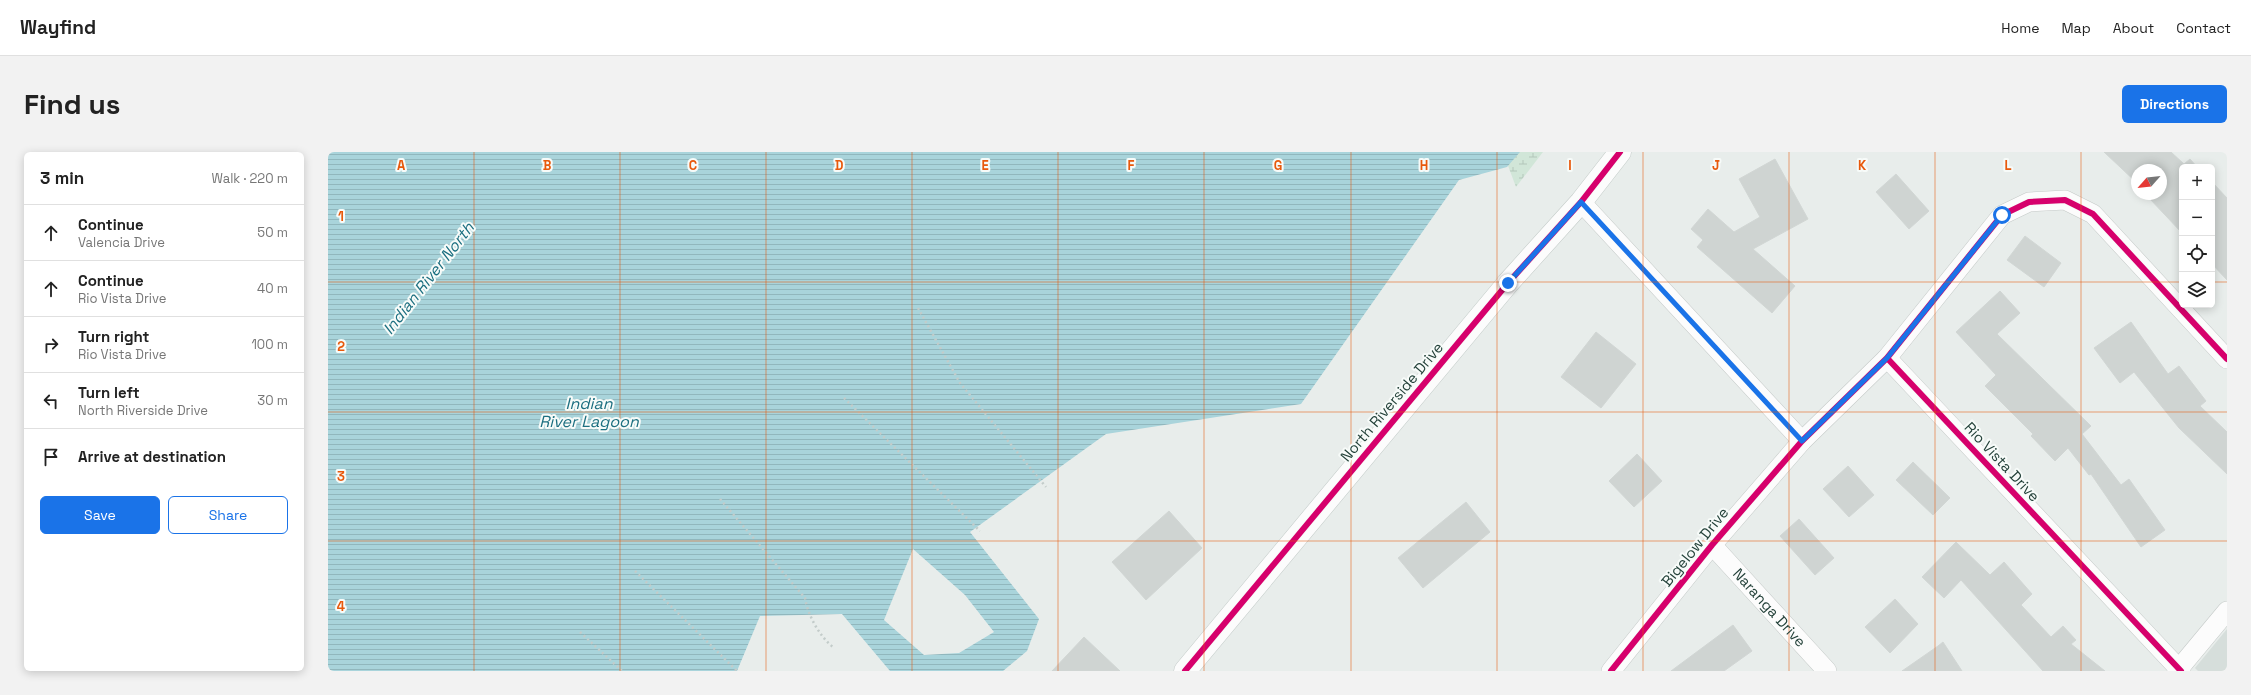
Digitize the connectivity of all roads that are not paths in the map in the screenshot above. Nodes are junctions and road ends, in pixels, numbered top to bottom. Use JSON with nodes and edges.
{"nodes":[{"id":1,"x":1620,"y":152,"type":"edge"},
{"id":2,"x":1581,"y":202,"type":"junction"},
{"id":3,"x":1887,"y":358,"type":"junction"},
{"id":4,"x":2227,"y":359,"type":"edge"},
{"id":5,"x":1802,"y":441,"type":"junction"},
{"id":6,"x":1712,"y":545,"type":"junction"},
{"id":7,"x":2227,"y":611,"type":"edge"},
{"id":8,"x":2179,"y":670,"type":"edge"},
{"id":9,"x":1185,"y":671,"type":"edge"},
{"id":10,"x":1611,"y":671,"type":"edge"},
{"id":11,"x":1827,"y":671,"type":"edge"}],
"edges":[{"from":1,"to":2,"type":"street","name":"North Riverside Drive"},
{"from":2,"to":5,"type":"street"},
{"from":2,"to":9,"type":"street","name":"North Riverside Drive"},
{"from":3,"to":4,"type":"street"},
{"from":3,"to":5,"type":"street"},
{"from":3,"to":8,"type":"street","name":"Rio Vista Drive"},
{"from":5,"to":6,"type":"street","name":"Bigelow Drive"},
{"from":6,"to":10,"type":"street","name":"Bigelow Drive"},
{"from":6,"to":11,"type":"street","name":"Naranga Drive"},
{"from":7,"to":8,"type":"street"}]}
